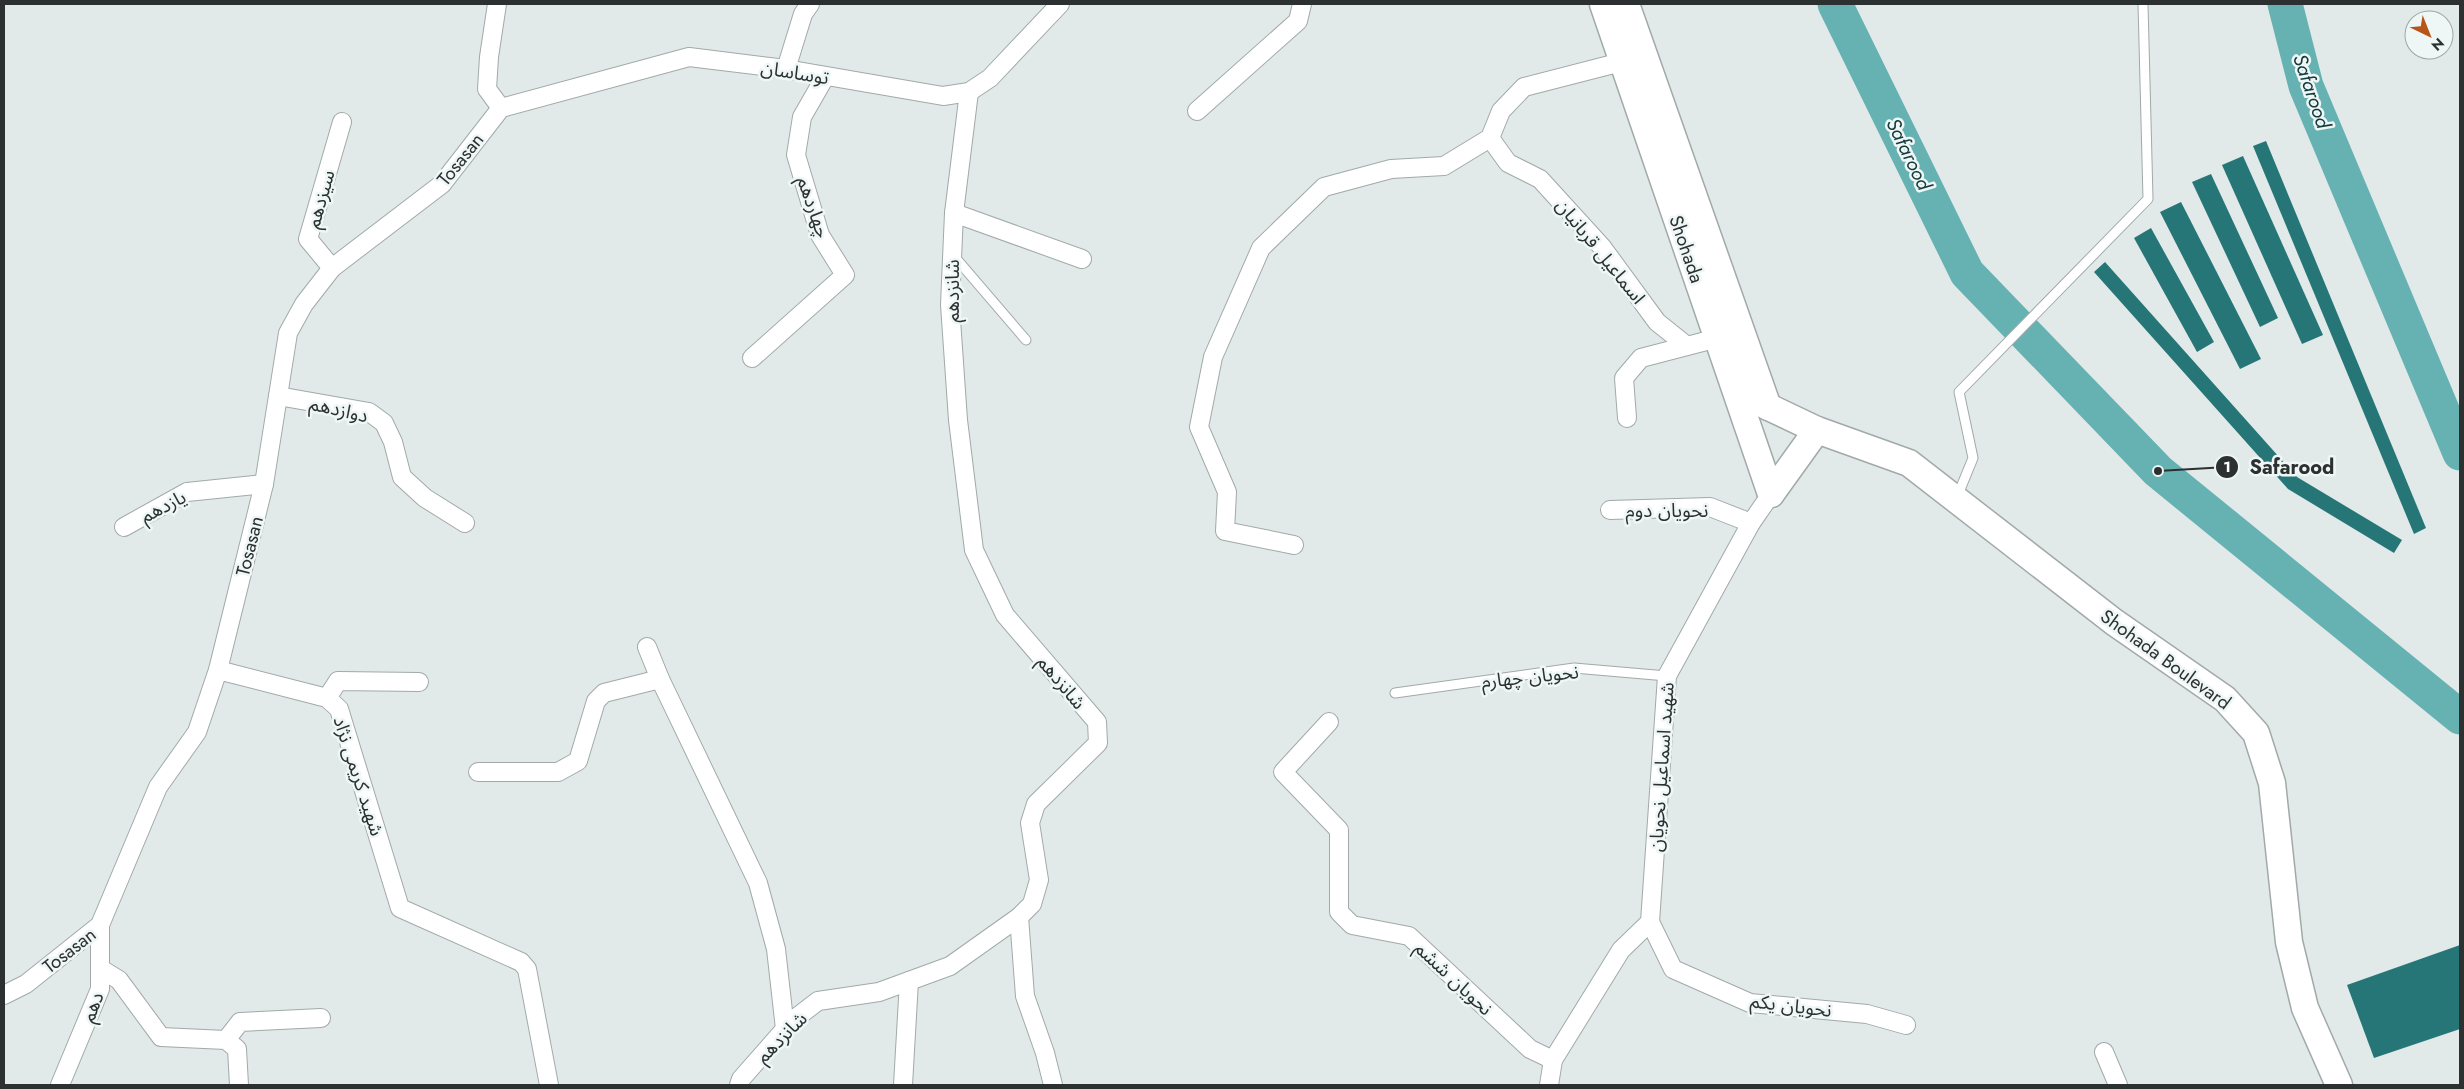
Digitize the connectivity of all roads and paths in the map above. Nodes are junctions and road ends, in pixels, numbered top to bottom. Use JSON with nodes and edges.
{"nodes":[{"id":1,"x":497,"y":4,"type":"edge"},
{"id":2,"x":810,"y":4,"type":"edge"},
{"id":3,"x":1060,"y":4,"type":"edge"},
{"id":4,"x":1302,"y":4,"type":"edge"},
{"id":5,"x":1604,"y":4,"type":"edge"},
{"id":6,"x":1626,"y":4,"type":"edge"},
{"id":7,"x":2143,"y":4,"type":"edge"},
{"id":8,"x":1633,"y":59,"type":"junction"},
{"id":9,"x":786,"y":69,"type":"junction"},
{"id":10,"x":825,"y":77,"type":"junction"},
{"id":11,"x":969,"y":92,"type":"junction"},
{"id":12,"x":501,"y":108,"type":"junction"},
{"id":13,"x":1197,"y":111,"type":"dead end"},
{"id":14,"x":342,"y":122,"type":"dead end"},
{"id":15,"x":1490,"y":138,"type":"junction"},
{"id":16,"x":954,"y":213,"type":"junction"},
{"id":17,"x":952,"y":254,"type":"junction"},
{"id":18,"x":1082,"y":259,"type":"dead end"},
{"id":19,"x":332,"y":268,"type":"junction"},
{"id":20,"x":1718,"y":338,"type":"junction"},
{"id":21,"x":1026,"y":340,"type":"dead end"},
{"id":22,"x":1688,"y":346,"type":"junction"},
{"id":23,"x":752,"y":358,"type":"dead end"},
{"id":24,"x":1737,"y":392,"type":"junction"},
{"id":25,"x":278,"y":396,"type":"junction"},
{"id":26,"x":1768,"y":407,"type":"junction"},
{"id":27,"x":1627,"y":418,"type":"dead end"},
{"id":28,"x":1817,"y":430,"type":"junction"},
{"id":29,"x":264,"y":484,"type":"junction"},
{"id":30,"x":1771,"y":494,"type":"junction"},
{"id":31,"x":1956,"y":499,"type":"junction"},
{"id":32,"x":1610,"y":510,"type":"dead end"},
{"id":33,"x":465,"y":522,"type":"dead end"},
{"id":34,"x":1751,"y":523,"type":"junction"},
{"id":35,"x":124,"y":527,"type":"dead end"},
{"id":36,"x":1294,"y":545,"type":"dead end"},
{"id":37,"x":647,"y":647,"type":"dead end"},
{"id":38,"x":218,"y":670,"type":"junction"},
{"id":39,"x":1666,"y":676,"type":"junction"},
{"id":40,"x":660,"y":679,"type":"junction"},
{"id":41,"x":419,"y":682,"type":"dead end"},
{"id":42,"x":1395,"y":693,"type":"dead end"},
{"id":43,"x":327,"y":698,"type":"junction"},
{"id":44,"x":1329,"y":722,"type":"dead end"},
{"id":45,"x":478,"y":772,"type":"dead end"},
{"id":46,"x":1019,"y":917,"type":"junction"},
{"id":47,"x":1650,"y":922,"type":"junction"},
{"id":48,"x":100,"y":925,"type":"junction"},
{"id":49,"x":101,"y":969,"type":"junction"},
{"id":50,"x":908,"y":981,"type":"junction"},
{"id":51,"x":4,"y":995,"type":"edge"},
{"id":52,"x":321,"y":1018,"type":"dead end"},
{"id":53,"x":1906,"y":1025,"type":"dead end"},
{"id":54,"x":785,"y":1029,"type":"junction"},
{"id":55,"x":226,"y":1040,"type":"junction"},
{"id":56,"x":2104,"y":1052,"type":"dead end"},
{"id":57,"x":1553,"y":1060,"type":"junction"},
{"id":58,"x":60,"y":1085,"type":"edge"},
{"id":59,"x":239,"y":1085,"type":"edge"},
{"id":60,"x":549,"y":1085,"type":"edge"},
{"id":61,"x":739,"y":1085,"type":"edge"},
{"id":62,"x":903,"y":1085,"type":"edge"},
{"id":63,"x":1053,"y":1085,"type":"edge"},
{"id":64,"x":1549,"y":1085,"type":"edge"},
{"id":65,"x":2118,"y":1085,"type":"edge"},
{"id":66,"x":2339,"y":1085,"type":"edge"}],
"edges":[{"from":1,"to":12,"type":"street"},
{"from":2,"to":9,"type":"street"},
{"from":3,"to":11,"type":"street","name":"توساسان"},
{"from":4,"to":13,"type":"street"},
{"from":5,"to":8,"type":"main road","name":"Shohada"},
{"from":6,"to":8,"type":"main road","name":"Shohada"},
{"from":7,"to":31,"type":"lane"},
{"from":8,"to":15,"type":"street"},
{"from":8,"to":20,"type":"main road","name":"Shohada"},
{"from":8,"to":26,"type":"main road","name":"Shohada"},
{"from":9,"to":10,"type":"street","name":"توساسان"},
{"from":9,"to":12,"type":"street","name":"توساسان"},
{"from":10,"to":11,"type":"street","name":"توساسان"},
{"from":10,"to":23,"type":"street","name":"چهاردهم"},
{"from":11,"to":16,"type":"street","name":"شانزدهم"},
{"from":12,"to":19,"type":"street","name":"Tosasan"},
{"from":14,"to":19,"type":"street","name":"سیزدهم"},
{"from":15,"to":22,"type":"street","name":"اسماعیل قربانیان"},
{"from":15,"to":36,"type":"street"},
{"from":16,"to":17,"type":"street","name":"شانزدهم"},
{"from":16,"to":18,"type":"street"},
{"from":17,"to":21,"type":"lane"},
{"from":17,"to":46,"type":"street","name":"شانزدهم"},
{"from":19,"to":25,"type":"street","name":"Tosasan"},
{"from":20,"to":22,"type":"street"},
{"from":20,"to":24,"type":"main road","name":"Shohada"},
{"from":22,"to":27,"type":"street"},
{"from":24,"to":26,"type":"main road","name":"Shohada Boulevard"},
{"from":24,"to":30,"type":"main road","name":"Shohada"},
{"from":25,"to":29,"type":"street","name":"Tosasan"},
{"from":25,"to":33,"type":"street","name":"دوازدهم"},
{"from":26,"to":28,"type":"main road","name":"Shohada Boulevard"},
{"from":28,"to":30,"type":"main road","name":"شهید اسماعیل نحویان"},
{"from":28,"to":31,"type":"main road","name":"Shohada Boulevard"},
{"from":29,"to":35,"type":"street","name":"یازدهم"},
{"from":29,"to":38,"type":"street","name":"Tosasan"},
{"from":30,"to":34,"type":"street","name":"شهید اسماعیل نحویان"},
{"from":31,"to":66,"type":"main road","name":"Shohada Boulevard"},
{"from":32,"to":34,"type":"street","name":"نحویان دوم"},
{"from":34,"to":39,"type":"street","name":"شهید اسماعیل نحویان"},
{"from":37,"to":40,"type":"street"},
{"from":38,"to":43,"type":"street","name":"شهید کریمی نژاد"},
{"from":38,"to":48,"type":"street","name":"Tosasan"},
{"from":39,"to":42,"type":"lane","name":"نحویان چهارم"},
{"from":39,"to":47,"type":"street","name":"شهید اسماعیل نحویان"},
{"from":40,"to":45,"type":"street"},
{"from":40,"to":54,"type":"street"},
{"from":41,"to":43,"type":"street"},
{"from":43,"to":60,"type":"street","name":"شهید کریمی نژاد"},
{"from":44,"to":57,"type":"street","name":"نحویان ششم"},
{"from":46,"to":50,"type":"street","name":"شانزدهم"},
{"from":46,"to":63,"type":"street"},
{"from":47,"to":53,"type":"street","name":"نحویان یکم"},
{"from":47,"to":57,"type":"street"},
{"from":48,"to":49,"type":"street","name":"دهم"},
{"from":48,"to":51,"type":"street","name":"Tosasan"},
{"from":49,"to":55,"type":"street"},
{"from":49,"to":58,"type":"street","name":"دهم"},
{"from":50,"to":54,"type":"street","name":"شانزدهم"},
{"from":50,"to":62,"type":"street"},
{"from":52,"to":55,"type":"street"},
{"from":54,"to":61,"type":"street","name":"شانزدهم"},
{"from":55,"to":59,"type":"street"},
{"from":56,"to":65,"type":"street"},
{"from":57,"to":64,"type":"street"}]}
